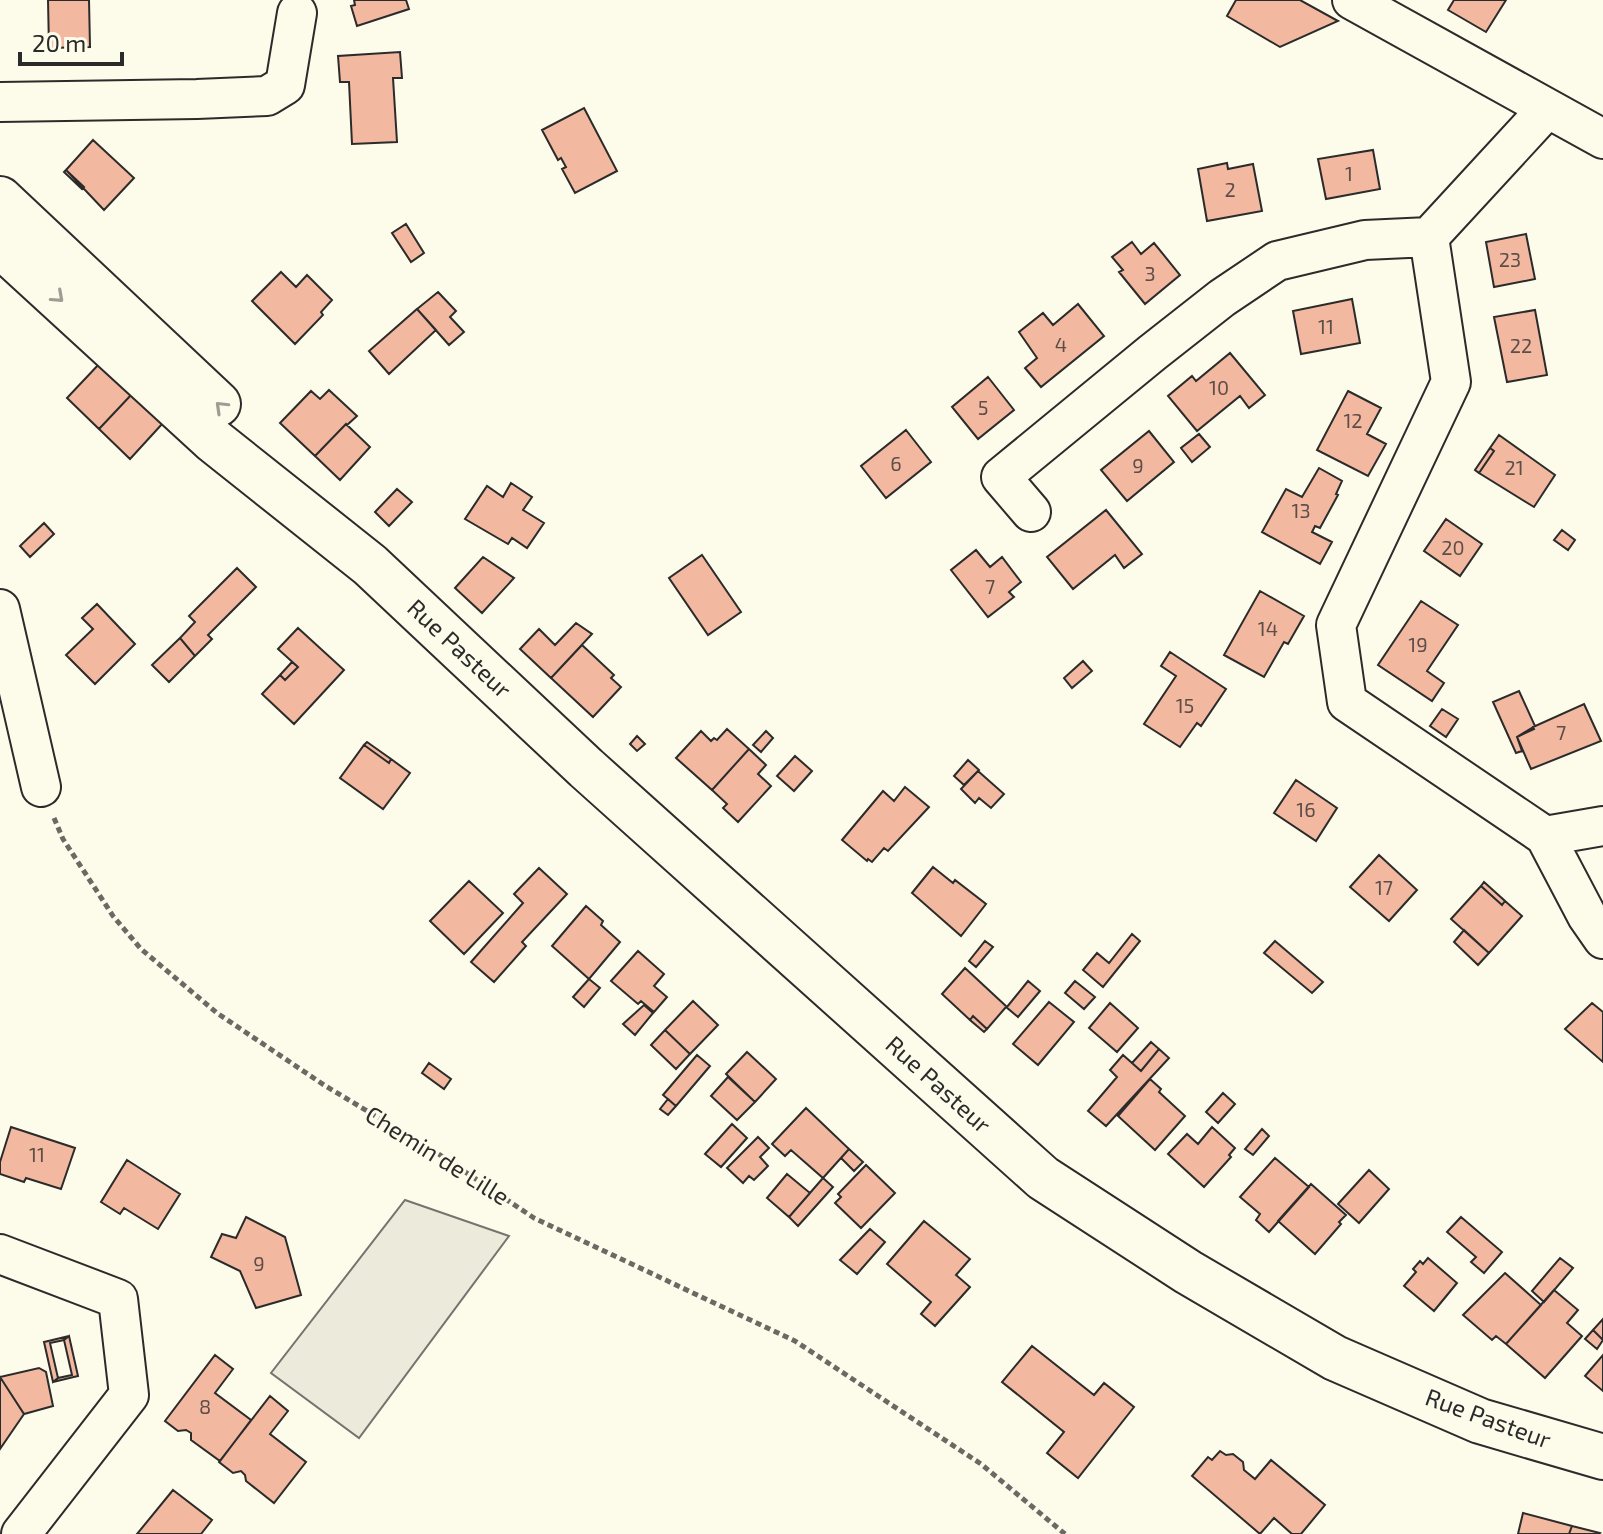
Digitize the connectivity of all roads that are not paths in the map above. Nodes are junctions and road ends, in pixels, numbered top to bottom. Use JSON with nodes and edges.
{"nodes":[{"id":1,"x":1352,"y":0,"type":"edge"},
{"id":2,"x":297,"y":13,"type":"dead end"},
{"id":3,"x":0,"y":102,"type":"edge"},
{"id":4,"x":1546,"y":110,"type":"junction"},
{"id":5,"x":1603,"y":139,"type":"edge"},
{"id":6,"x":3,"y":220,"type":"edge"},
{"id":7,"x":1429,"y":237,"type":"junction"},
{"id":8,"x":1031,"y":512,"type":"dead end"},
{"id":9,"x":0,"y":609,"type":"edge"},
{"id":10,"x":41,"y":787,"type":"road end"},
{"id":11,"x":1603,"y":826,"type":"edge"},
{"id":12,"x":1545,"y":836,"type":"junction"},
{"id":13,"x":1603,"y":939,"type":"edge"},
{"id":14,"x":0,"y":1254,"type":"edge"},
{"id":15,"x":1603,"y":1457,"type":"edge"},
{"id":16,"x":21,"y":1534,"type":"edge"}],
"edges":[{"from":1,"to":4,"type":"street"},
{"from":2,"to":3,"type":"street"},
{"from":4,"to":5,"type":"street"},
{"from":4,"to":7,"type":"street"},
{"from":6,"to":15,"type":"main road","name":"Rue Pasteur"},
{"from":7,"to":8,"type":"street"},
{"from":7,"to":12,"type":"street"},
{"from":9,"to":10,"type":"street"},
{"from":11,"to":12,"type":"street"},
{"from":12,"to":13,"type":"street"},
{"from":14,"to":16,"type":"street"}]}
